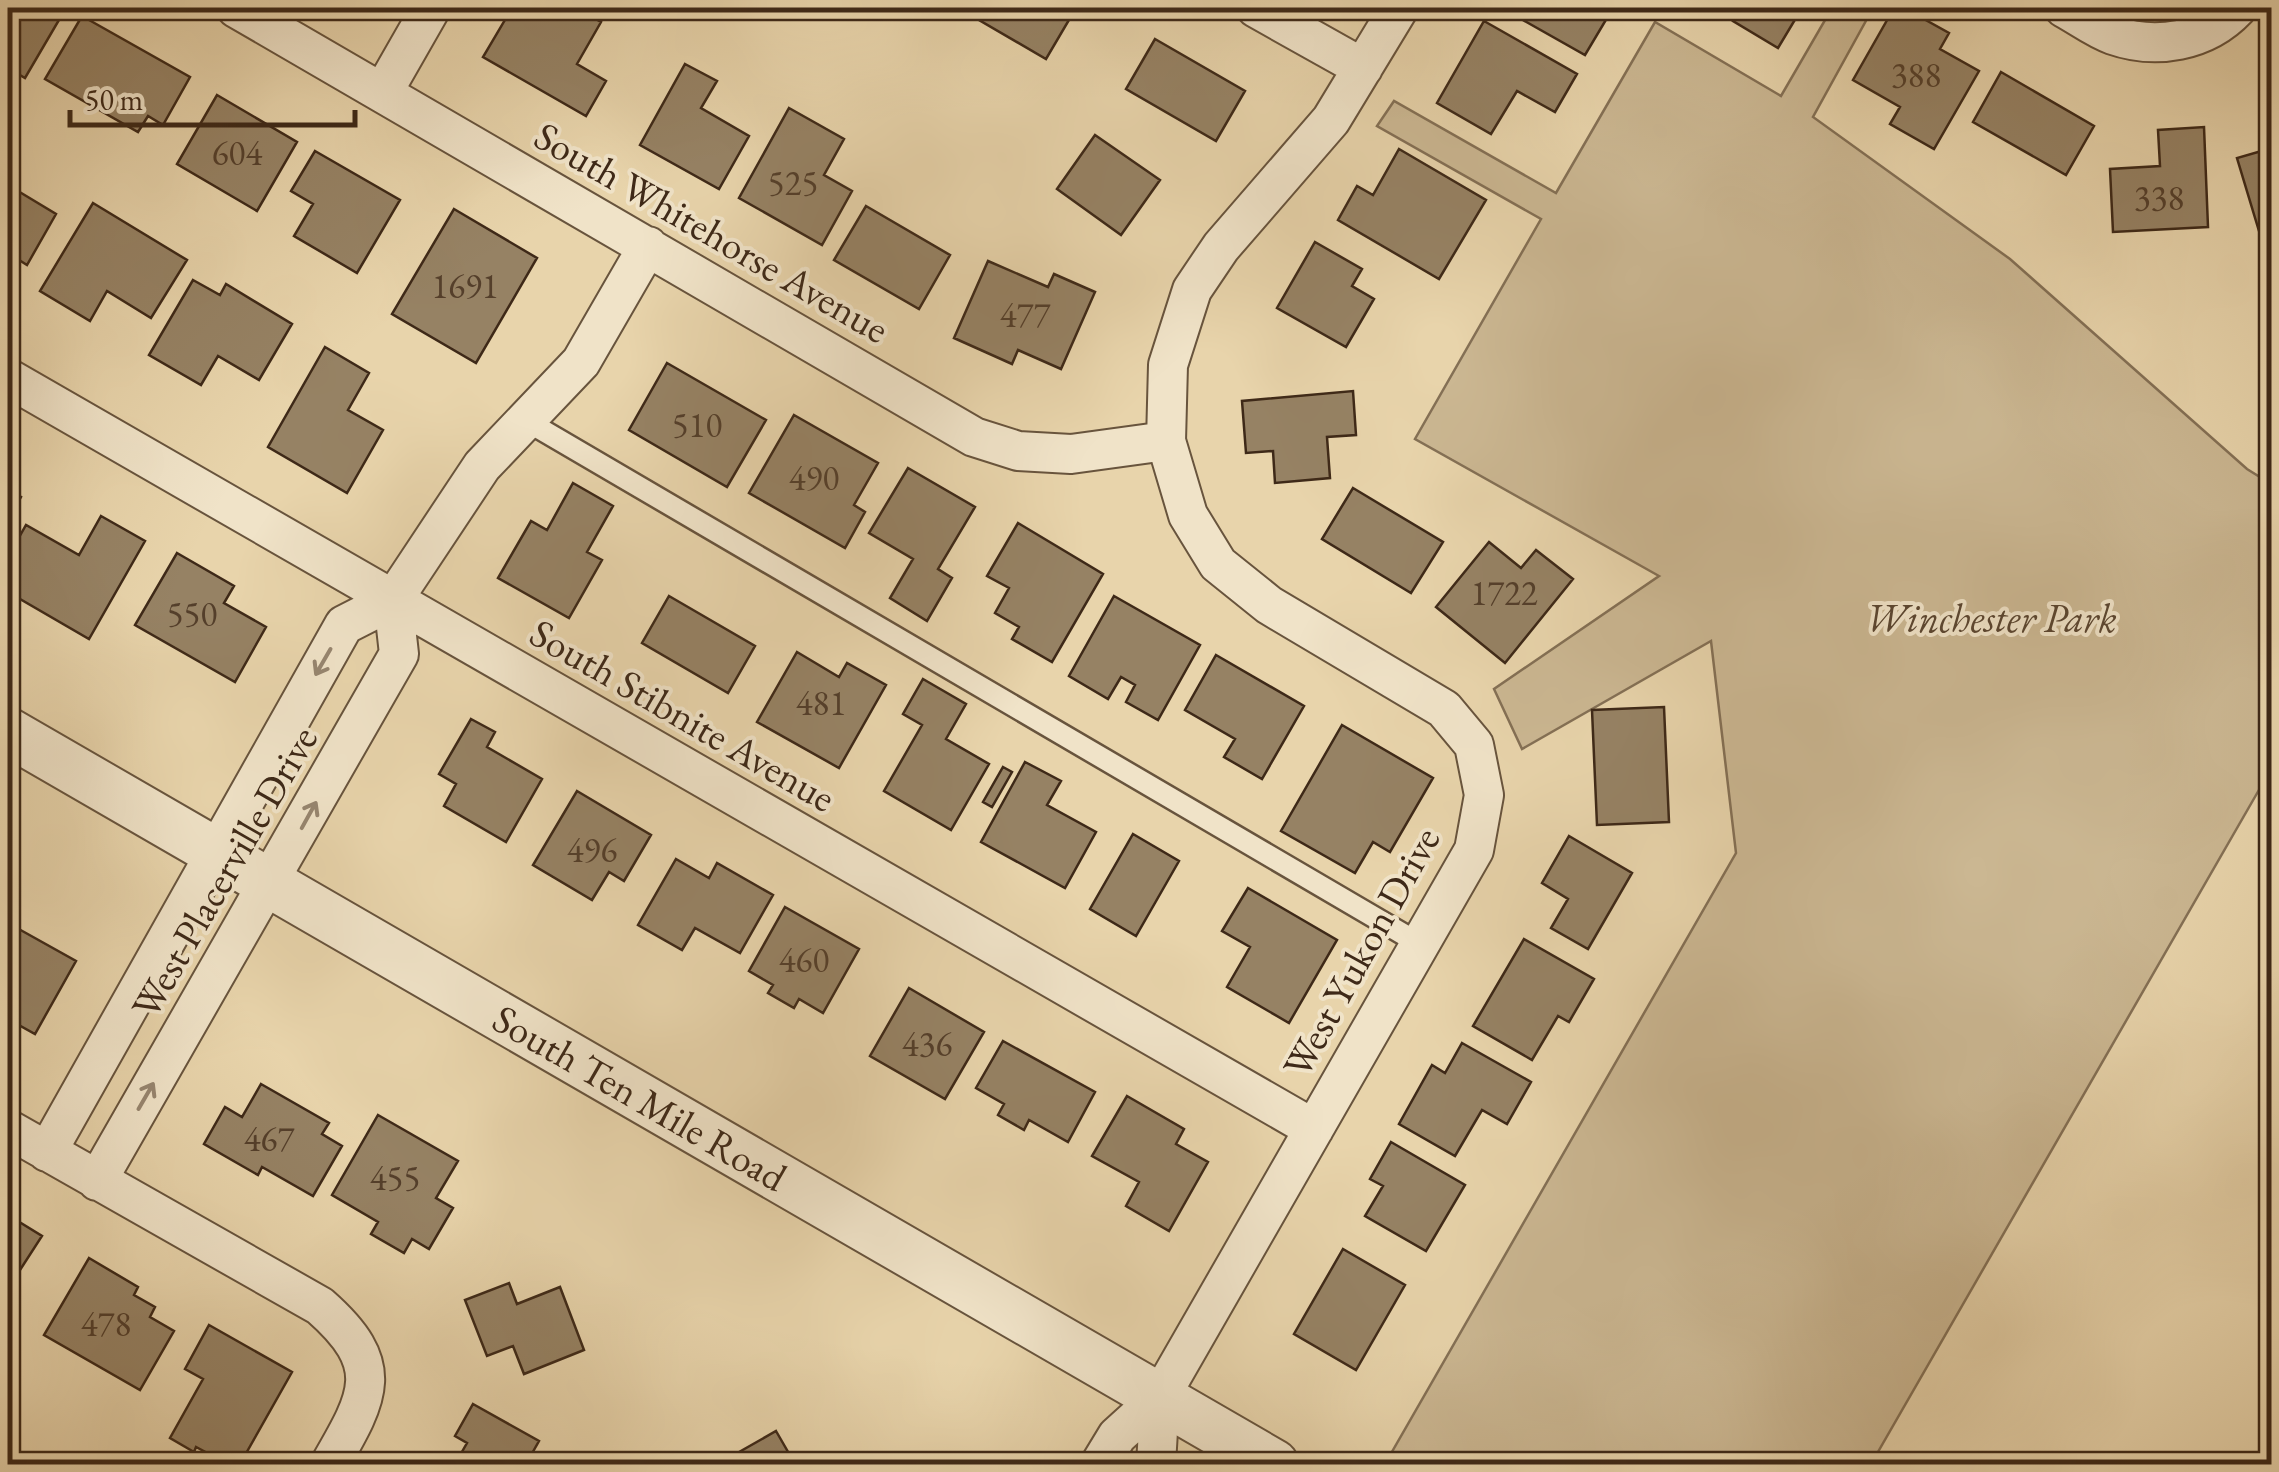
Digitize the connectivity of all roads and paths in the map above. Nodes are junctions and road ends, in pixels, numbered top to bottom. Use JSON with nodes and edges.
{"nodes":[{"id":1,"x":236,"y":8,"type":"edge"},
{"id":2,"x":431,"y":8,"type":"edge"},
{"id":3,"x":1256,"y":8,"type":"edge"},
{"id":4,"x":1398,"y":8,"type":"edge"},
{"id":5,"x":2064,"y":8,"type":"edge"},
{"id":6,"x":2237,"y":8,"type":"edge"},
{"id":7,"x":1364,"y":68,"type":"junction"},
{"id":8,"x":383,"y":92,"type":"junction"},
{"id":9,"x":648,"y":246,"type":"junction"},
{"id":10,"x":8,"y":378,"type":"edge"},
{"id":11,"x":525,"y":420,"type":"junction"},
{"id":12,"x":1166,"y":441,"type":"junction"},
{"id":13,"x":393,"y":600,"type":"junction"},
{"id":14,"x":8,"y":732,"type":"edge"},
{"id":15,"x":214,"y":853,"type":"junction"},
{"id":16,"x":269,"y":886,"type":"junction"},
{"id":17,"x":1420,"y":944,"type":"junction"},
{"id":18,"x":8,"y":1128,"type":"edge"},
{"id":19,"x":1314,"y":1129,"type":"junction"},
{"id":20,"x":47,"y":1152,"type":"junction"},
{"id":21,"x":98,"y":1181,"type":"junction"},
{"id":22,"x":1160,"y":1397,"type":"junction"},
{"id":23,"x":330,"y":1464,"type":"edge"},
{"id":24,"x":1100,"y":1464,"type":"edge"},
{"id":25,"x":1156,"y":1464,"type":"edge"},
{"id":26,"x":1274,"y":1464,"type":"edge"}],
"edges":[{"from":1,"to":8,"type":"street","name":"South Whitehorse Avenue"},
{"from":2,"to":8,"type":"street"},
{"from":3,"to":7,"type":"street"},
{"from":4,"to":7,"type":"street","name":"West Yukon Drive"},
{"from":5,"to":6,"type":"street"},
{"from":7,"to":12,"type":"street","name":"West Yukon Drive"},
{"from":8,"to":9,"type":"street","name":"South Whitehorse Avenue"},
{"from":9,"to":11,"type":"street","name":"West Placerville Drive"},
{"from":9,"to":12,"type":"street","name":"South Whitehorse Avenue"},
{"from":10,"to":13,"type":"street","name":"South Stibnite Avenue"},
{"from":11,"to":13,"type":"street","name":"West Placerville Drive"},
{"from":11,"to":17,"type":"lane"},
{"from":12,"to":17,"type":"street","name":"West Yukon Drive"},
{"from":13,"to":15,"type":"street","name":"West Placerville Drive","one_way":true},
{"from":16,"to":13,"type":"street","name":"West Placerville Drive","one_way":true},
{"from":13,"to":19,"type":"street","name":"South Stibnite Avenue"},
{"from":14,"to":15,"type":"street","name":"South Ten Mile Road"},
{"from":15,"to":16,"type":"street","name":"South Ten Mile Road"},
{"from":15,"to":20,"type":"street","name":"West Placerville Drive"},
{"from":21,"to":16,"type":"street","name":"West Placerville Drive","one_way":true},
{"from":16,"to":22,"type":"street","name":"South Ten Mile Road"},
{"from":17,"to":19,"type":"street","name":"West Yukon Drive"},
{"from":18,"to":20,"type":"street"},
{"from":19,"to":22,"type":"street","name":"West Yukon Drive"},
{"from":20,"to":21,"type":"street"},
{"from":21,"to":23,"type":"street"},
{"from":22,"to":24,"type":"street"},
{"from":22,"to":25,"type":"street"},
{"from":22,"to":26,"type":"street","name":"South Ten Mile Road"}]}
